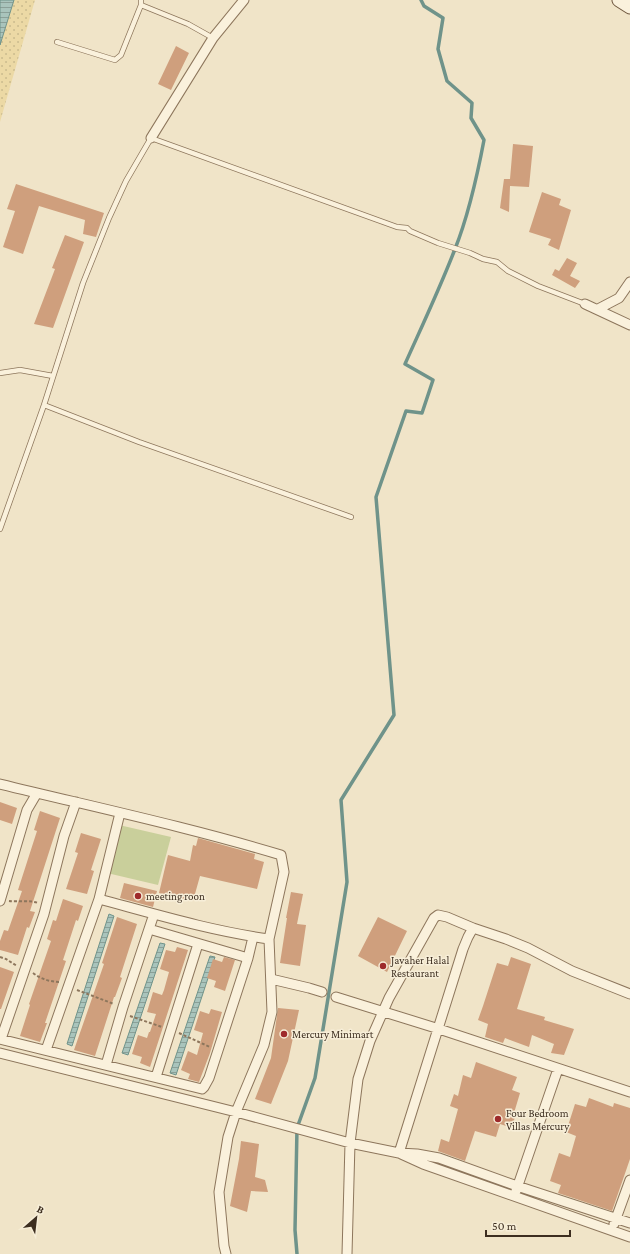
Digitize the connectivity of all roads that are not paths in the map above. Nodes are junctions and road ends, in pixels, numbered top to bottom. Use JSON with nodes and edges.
{"nodes":[{"id":1,"x":244,"y":0,"type":"edge"},
{"id":2,"x":619,"y":0,"type":"edge"},
{"id":3,"x":141,"y":2,"type":"edge"},
{"id":4,"x":630,"y":7,"type":"edge"},
{"id":5,"x":213,"y":38,"type":"junction"},
{"id":6,"x":57,"y":42,"type":"dead end"},
{"id":7,"x":151,"y":138,"type":"junction"},
{"id":8,"x":630,"y":282,"type":"edge"},
{"id":9,"x":585,"y":304,"type":"joint"},
{"id":10,"x":598,"y":309,"type":"junction"},
{"id":11,"x":630,"y":325,"type":"edge"},
{"id":12,"x":0,"y":373,"type":"edge"},
{"id":13,"x":53,"y":376,"type":"junction"},
{"id":14,"x":44,"y":405,"type":"junction"},
{"id":15,"x":351,"y":517,"type":"dead end"},
{"id":16,"x":0,"y":529,"type":"edge"},
{"id":17,"x":0,"y":784,"type":"edge"},
{"id":18,"x":37,"y":793,"type":"junction"},
{"id":19,"x":76,"y":802,"type":"junction"},
{"id":20,"x":120,"y":812,"type":"junction"},
{"id":21,"x":99,"y":899,"type":"junction"},
{"id":22,"x":0,"y":900,"type":"edge"},
{"id":23,"x":154,"y":914,"type":"junction"},
{"id":24,"x":473,"y":928,"type":"junction"},
{"id":25,"x":149,"y":929,"type":"junction"},
{"id":26,"x":253,"y":937,"type":"junction"},
{"id":27,"x":269,"y":939,"type":"junction"},
{"id":28,"x":198,"y":944,"type":"junction"},
{"id":29,"x":248,"y":958,"type":"junction"},
{"id":30,"x":271,"y":979,"type":"junction"},
{"id":31,"x":322,"y":992,"type":"dead end"},
{"id":32,"x":630,"y":994,"type":"edge"},
{"id":33,"x":336,"y":997,"type":"dead end"},
{"id":34,"x":382,"y":1012,"type":"junction"},
{"id":35,"x":439,"y":1029,"type":"junction"},
{"id":36,"x":1,"y":1039,"type":"edge"},
{"id":37,"x":46,"y":1050,"type":"junction"},
{"id":38,"x":0,"y":1053,"type":"edge"},
{"id":39,"x":106,"y":1065,"type":"junction"},
{"id":40,"x":558,"y":1069,"type":"junction"},
{"id":41,"x":156,"y":1077,"type":"junction"},
{"id":42,"x":630,"y":1092,"type":"edge"},
{"id":43,"x":236,"y":1112,"type":"junction"},
{"id":44,"x":350,"y":1143,"type":"junction"},
{"id":45,"x":400,"y":1154,"type":"junction"},
{"id":46,"x":630,"y":1180,"type":"edge"},
{"id":47,"x":517,"y":1186,"type":"junction"},
{"id":48,"x":514,"y":1196,"type":"junction"},
{"id":49,"x":616,"y":1218,"type":"junction"},
{"id":50,"x":630,"y":1223,"type":"edge"},
{"id":51,"x":612,"y":1230,"type":"junction"},
{"id":52,"x":630,"y":1236,"type":"edge"},
{"id":53,"x":226,"y":1254,"type":"edge"},
{"id":54,"x":347,"y":1254,"type":"edge"}],
"edges":[{"from":1,"to":5,"type":"street"},
{"from":2,"to":4,"type":"main road"},
{"from":3,"to":5,"type":"lane"},
{"from":3,"to":6,"type":"lane"},
{"from":5,"to":7,"type":"street"},
{"from":7,"to":9,"type":"lane"},
{"from":7,"to":13,"type":"lane"},
{"from":8,"to":10,"type":"street"},
{"from":9,"to":10,"type":"street"},
{"from":10,"to":11,"type":"street"},
{"from":12,"to":13,"type":"lane"},
{"from":13,"to":14,"type":"lane"},
{"from":14,"to":15,"type":"lane"},
{"from":14,"to":16,"type":"lane"},
{"from":17,"to":18,"type":"street"},
{"from":18,"to":19,"type":"street"},
{"from":18,"to":22,"type":"street"},
{"from":19,"to":20,"type":"street"},
{"from":19,"to":36,"type":"street"},
{"from":20,"to":21,"type":"street"},
{"from":20,"to":27,"type":"street"},
{"from":21,"to":23,"type":"street"},
{"from":21,"to":37,"type":"street"},
{"from":23,"to":25,"type":"street"},
{"from":23,"to":26,"type":"street"},
{"from":24,"to":32,"type":"street"},
{"from":24,"to":34,"type":"street"},
{"from":24,"to":35,"type":"street"},
{"from":25,"to":28,"type":"street"},
{"from":25,"to":39,"type":"street"},
{"from":26,"to":27,"type":"street"},
{"from":26,"to":29,"type":"street"},
{"from":27,"to":30,"type":"street"},
{"from":28,"to":29,"type":"street"},
{"from":28,"to":41,"type":"street"},
{"from":29,"to":41,"type":"street"},
{"from":30,"to":31,"type":"street"},
{"from":30,"to":43,"type":"street"},
{"from":33,"to":34,"type":"street"},
{"from":34,"to":35,"type":"street"},
{"from":34,"to":44,"type":"street"},
{"from":35,"to":40,"type":"street"},
{"from":35,"to":45,"type":"street"},
{"from":36,"to":37,"type":"street"},
{"from":37,"to":39,"type":"street"},
{"from":38,"to":43,"type":"street"},
{"from":39,"to":41,"type":"street"},
{"from":40,"to":42,"type":"street"},
{"from":40,"to":47,"type":"street"},
{"from":43,"to":44,"type":"street"},
{"from":43,"to":53,"type":"street"},
{"from":44,"to":45,"type":"street"},
{"from":44,"to":54,"type":"street"},
{"from":45,"to":47,"type":"street"},
{"from":45,"to":48,"type":"street"},
{"from":46,"to":49,"type":"street"},
{"from":47,"to":48,"type":"street"},
{"from":47,"to":49,"type":"street"},
{"from":48,"to":51,"type":"street"},
{"from":49,"to":50,"type":"street"},
{"from":49,"to":51,"type":"street"},
{"from":51,"to":52,"type":"street"}]}
